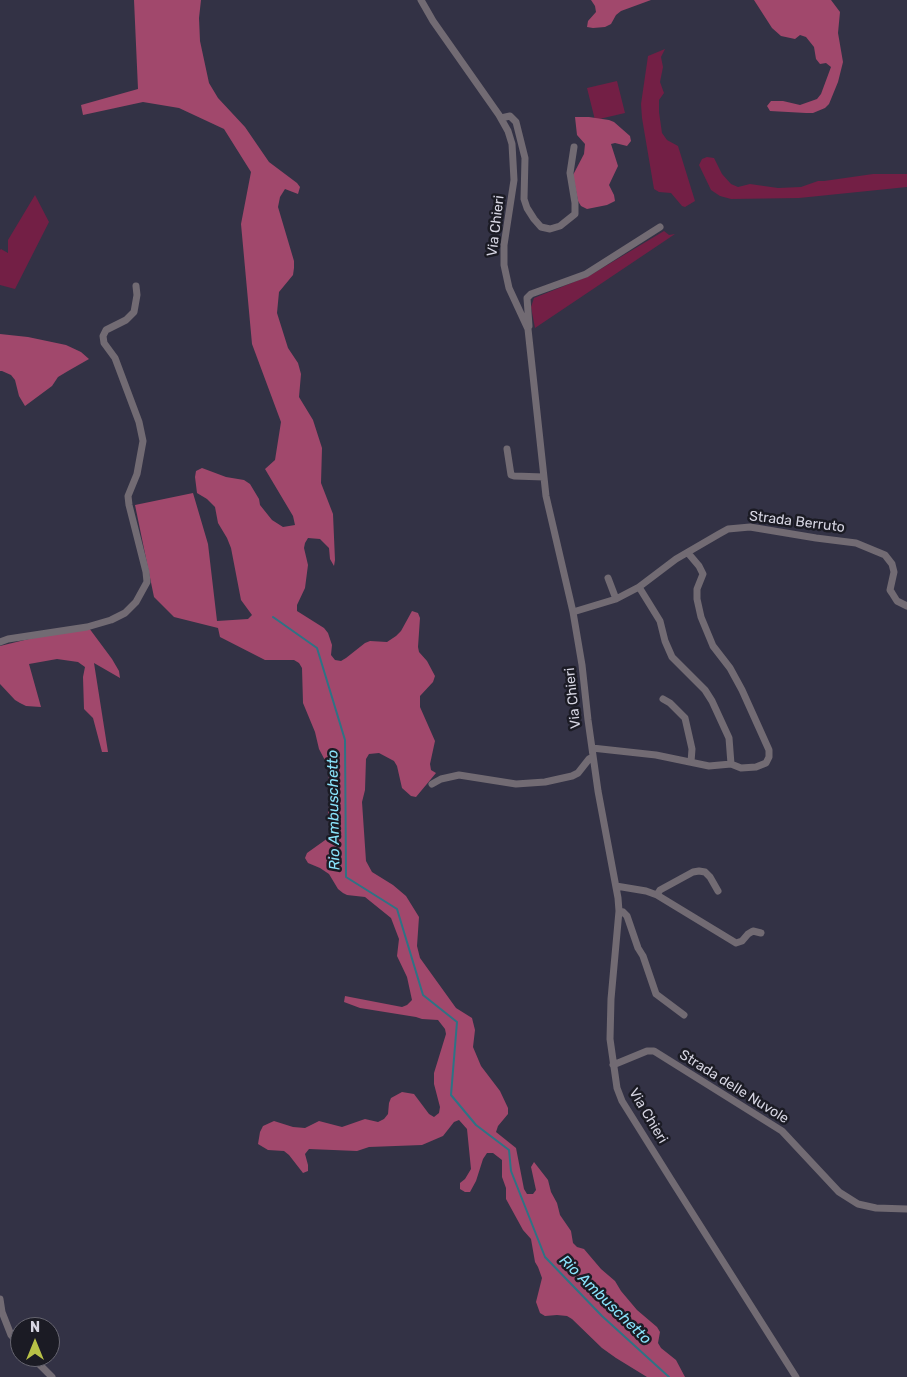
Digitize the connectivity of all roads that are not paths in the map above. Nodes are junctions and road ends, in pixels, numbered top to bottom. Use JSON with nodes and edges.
{"nodes":[{"id":1,"x":421,"y":0,"type":"edge"},
{"id":2,"x":501,"y":118,"type":"junction"},
{"id":3,"x":574,"y":147,"type":"dead end"},
{"id":4,"x":660,"y":227,"type":"dead end"},
{"id":5,"x":136,"y":286,"type":"dead end"},
{"id":6,"x":528,"y":329,"type":"junction"},
{"id":7,"x":506,"y":450,"type":"dead end"},
{"id":8,"x":544,"y":477,"type":"junction"},
{"id":9,"x":688,"y":553,"type":"junction"},
{"id":10,"x":608,"y":578,"type":"dead end"},
{"id":11,"x":639,"y":587,"type":"junction"},
{"id":12,"x":616,"y":599,"type":"junction"},
{"id":13,"x":907,"y":606,"type":"edge"},
{"id":14,"x":572,"y":612,"type":"junction"},
{"id":15,"x":0,"y":642,"type":"edge"},
{"id":16,"x":663,"y":700,"type":"dead end"},
{"id":17,"x":592,"y":748,"type":"junction"},
{"id":18,"x":593,"y":756,"type":"junction"},
{"id":19,"x":691,"y":762,"type":"junction"},
{"id":20,"x":731,"y":764,"type":"junction"},
{"id":21,"x":432,"y":784,"type":"dead end"},
{"id":22,"x":616,"y":886,"type":"junction"},
{"id":23,"x":718,"y":891,"type":"dead end"},
{"id":24,"x":657,"y":895,"type":"junction"},
{"id":25,"x":619,"y":911,"type":"junction"},
{"id":26,"x":761,"y":933,"type":"dead end"},
{"id":27,"x":684,"y":1015,"type":"dead end"},
{"id":28,"x":613,"y":1065,"type":"junction"},
{"id":29,"x":907,"y":1209,"type":"edge"},
{"id":30,"x":0,"y":1299,"type":"edge"},
{"id":31,"x":10,"y":1332,"type":"edge"},
{"id":32,"x":42,"y":1367,"type":"edge"},
{"id":33,"x":52,"y":1377,"type":"edge"},
{"id":34,"x":796,"y":1377,"type":"edge"}],
"edges":[{"from":1,"to":2,"type":"street","name":"Via Chieri"},
{"from":2,"to":3,"type":"street"},
{"from":2,"to":6,"type":"street","name":"Via Chieri"},
{"from":4,"to":6,"type":"street"},
{"from":5,"to":15,"type":"street"},
{"from":6,"to":8,"type":"street","name":"Via Chieri"},
{"from":7,"to":8,"type":"street"},
{"from":8,"to":14,"type":"street","name":"Via Chieri"},
{"from":9,"to":11,"type":"street","name":"Strada Berruto"},
{"from":9,"to":13,"type":"street","name":"Strada Berruto"},
{"from":9,"to":20,"type":"street"},
{"from":10,"to":12,"type":"street"},
{"from":11,"to":12,"type":"street","name":"Strada Berruto"},
{"from":11,"to":20,"type":"street"},
{"from":12,"to":14,"type":"street","name":"Strada Berruto"},
{"from":14,"to":17,"type":"street","name":"Via Chieri"},
{"from":16,"to":19,"type":"street"},
{"from":17,"to":18,"type":"street","name":"Via Chieri"},
{"from":17,"to":19,"type":"street"},
{"from":18,"to":21,"type":"street"},
{"from":18,"to":22,"type":"street","name":"Via Chieri"},
{"from":19,"to":20,"type":"street"},
{"from":22,"to":24,"type":"street"},
{"from":22,"to":25,"type":"street","name":"Via Chieri"},
{"from":23,"to":24,"type":"street"},
{"from":24,"to":26,"type":"street"},
{"from":25,"to":27,"type":"street"},
{"from":25,"to":28,"type":"street","name":"Via Chieri"},
{"from":28,"to":29,"type":"street","name":"Strada delle Nuvole"},
{"from":28,"to":34,"type":"street","name":"Via Chieri"},
{"from":30,"to":31,"type":"street"},
{"from":32,"to":33,"type":"street"}]}
